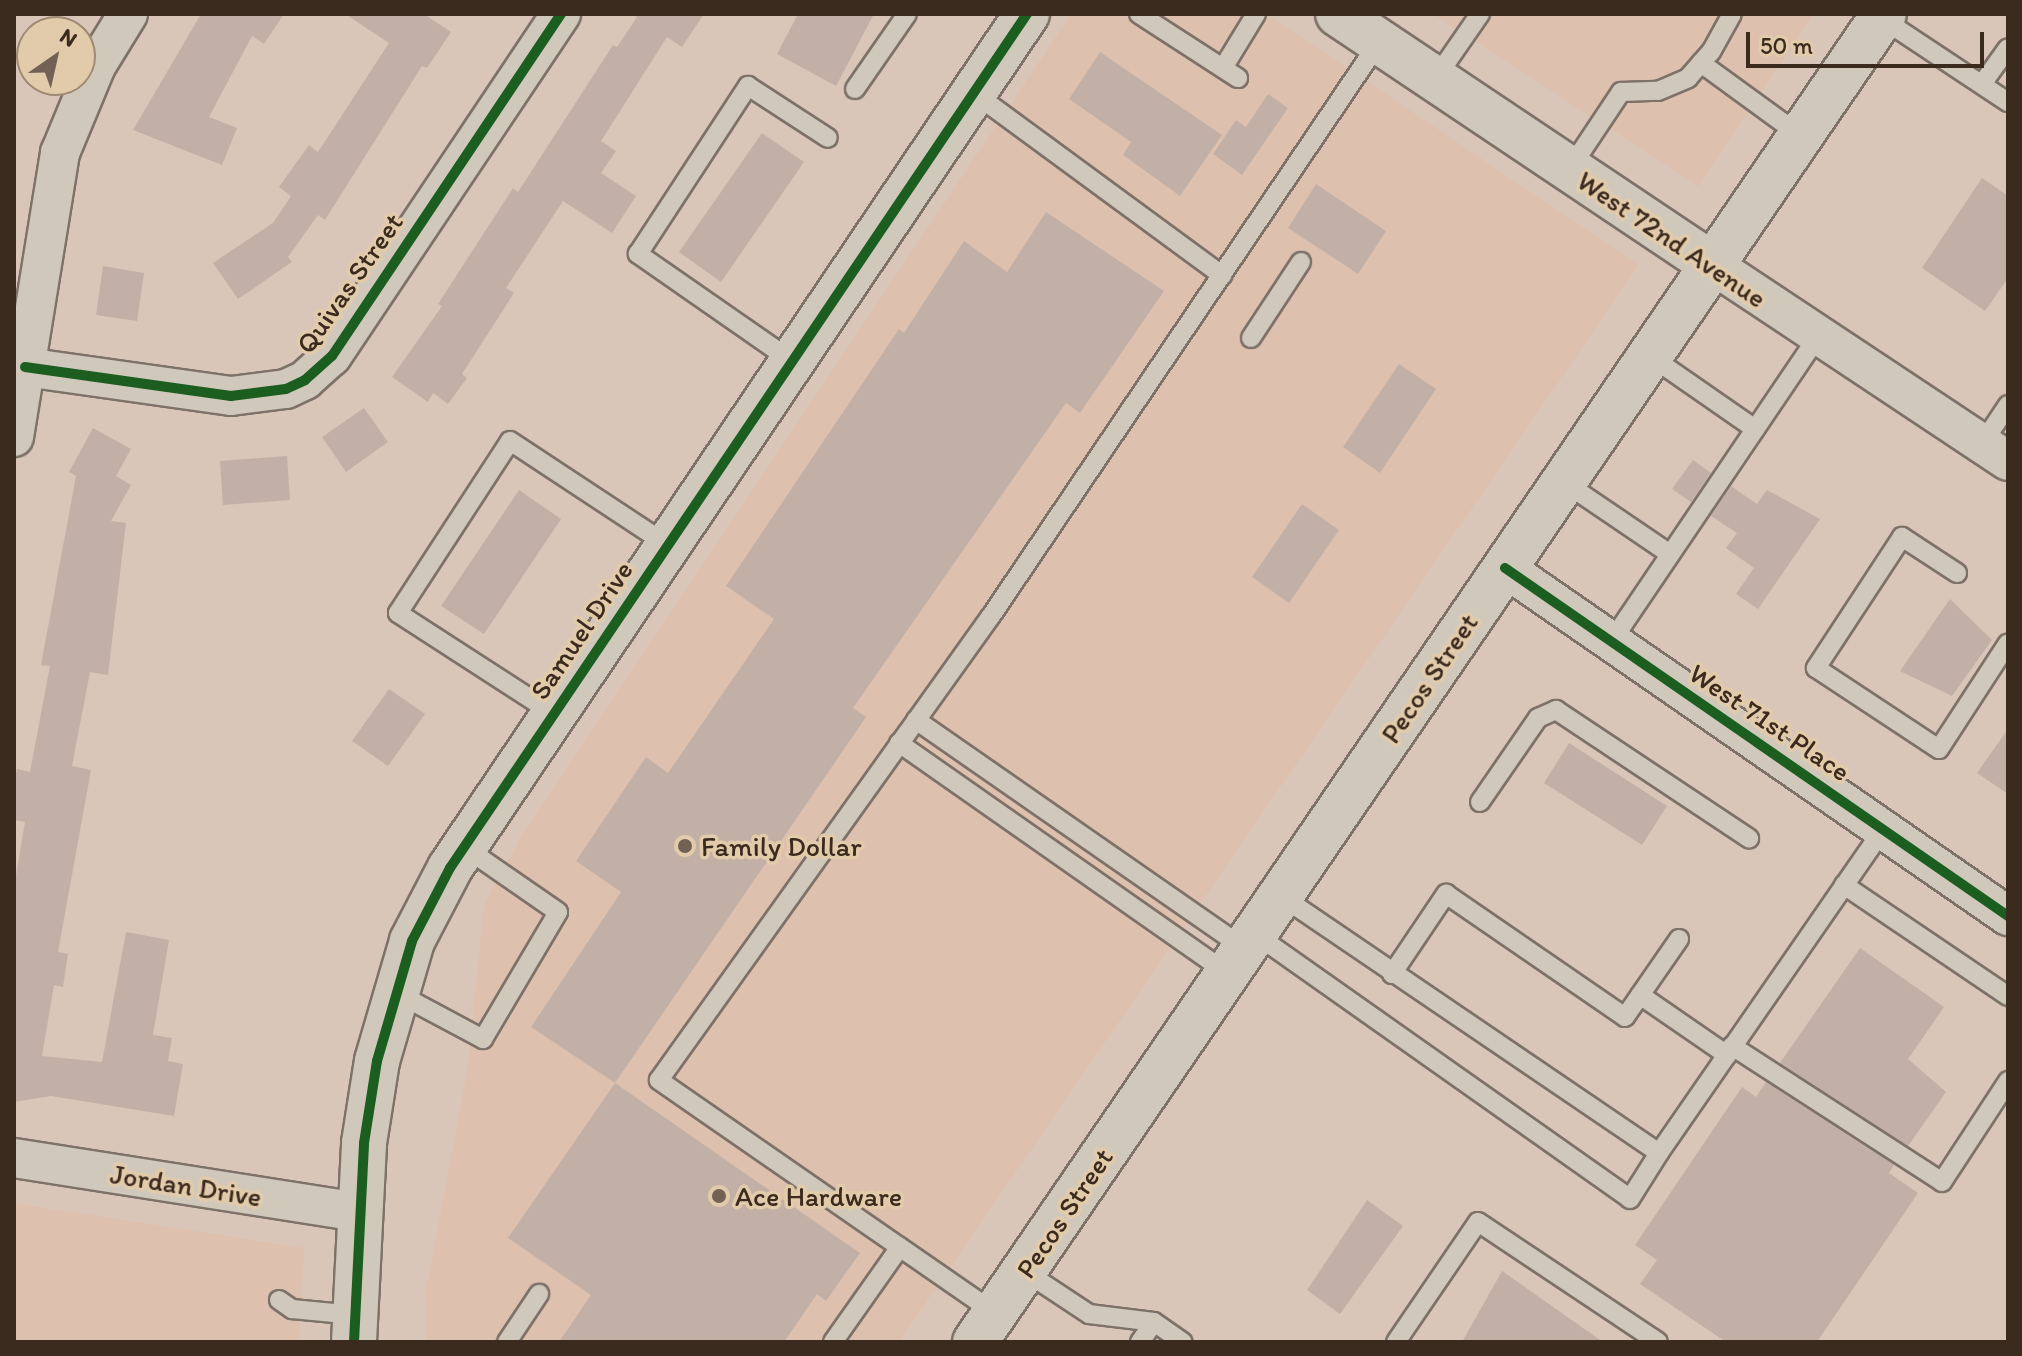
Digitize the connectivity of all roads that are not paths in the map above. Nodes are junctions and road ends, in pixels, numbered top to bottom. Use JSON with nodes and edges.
{"nodes":[{"id":1,"x":128,"y":14,"type":"edge"},
{"id":2,"x":561,"y":14,"type":"edge"},
{"id":3,"x":907,"y":14,"type":"edge"},
{"id":4,"x":1027,"y":14,"type":"edge"},
{"id":5,"x":1139,"y":14,"type":"edge"},
{"id":6,"x":1256,"y":14,"type":"edge"},
{"id":7,"x":1338,"y":14,"type":"edge"},
{"id":8,"x":1480,"y":14,"type":"edge"},
{"id":9,"x":1732,"y":14,"type":"edge"},
{"id":10,"x":1874,"y":19,"type":"edge"},
{"id":11,"x":1379,"y":42,"type":"junction"},
{"id":12,"x":2008,"y":48,"type":"edge"},
{"id":13,"x":1701,"y":63,"type":"junction"},
{"id":14,"x":1435,"y":79,"type":"junction"},
{"id":15,"x":1982,"y":84,"type":"junction"},
{"id":16,"x":855,"y":89,"type":"dead end"},
{"id":17,"x":974,"y":93,"type":"junction"},
{"id":18,"x":2008,"y":102,"type":"edge"},
{"id":19,"x":1801,"y":136,"type":"junction"},
{"id":20,"x":828,"y":138,"type":"dead end"},
{"id":21,"x":1569,"y":170,"type":"junction"},
{"id":22,"x":1301,"y":262,"type":"dead end"},
{"id":23,"x":1713,"y":265,"type":"junction"},
{"id":24,"x":1222,"y":275,"type":"junction"},
{"id":25,"x":1818,"y":336,"type":"junction"},
{"id":26,"x":1251,"y":338,"type":"dead end"},
{"id":27,"x":1650,"y":356,"type":"junction"},
{"id":28,"x":792,"y":361,"type":"junction"},
{"id":29,"x":25,"y":367,"type":"junction"},
{"id":30,"x":2008,"y":405,"type":"edge"},
{"id":31,"x":1755,"y":429,"type":"junction"},
{"id":32,"x":14,"y":437,"type":"edge"},
{"id":33,"x":1995,"y":452,"type":"edge"},
{"id":34,"x":1564,"y":482,"type":"junction"},
{"id":35,"x":668,"y":545,"type":"junction"},
{"id":36,"x":1670,"y":554,"type":"junction"},
{"id":37,"x":1505,"y":568,"type":"junction"},
{"id":38,"x":1957,"y":573,"type":"dead end"},
{"id":39,"x":1611,"y":642,"type":"junction"},
{"id":40,"x":2008,"y":643,"type":"edge"},
{"id":41,"x":554,"y":714,"type":"junction"},
{"id":42,"x":916,"y":720,"type":"junction"},
{"id":43,"x":899,"y":743,"type":"junction"},
{"id":44,"x":1480,"y":802,"type":"dead end"},
{"id":45,"x":1883,"y":829,"type":"junction"},
{"id":46,"x":1749,"y":838,"type":"dead end"},
{"id":47,"x":464,"y":847,"type":"junction"},
{"id":48,"x":1844,"y":885,"type":"junction"},
{"id":49,"x":1281,"y":896,"type":"junction"},
{"id":50,"x":2008,"y":916,"type":"edge"},
{"id":51,"x":1679,"y":939,"type":"dead end"},
{"id":52,"x":1243,"y":952,"type":"junction"},
{"id":53,"x":1392,"y":974,"type":"junction"},
{"id":54,"x":394,"y":992,"type":"junction"},
{"id":55,"x":1640,"y":995,"type":"junction"},
{"id":56,"x":2008,"y":996,"type":"edge"},
{"id":57,"x":1730,"y":1051,"type":"junction"},
{"id":58,"x":2008,"y":1081,"type":"edge"},
{"id":59,"x":1659,"y":1153,"type":"junction"},
{"id":60,"x":14,"y":1158,"type":"edge"},
{"id":61,"x":359,"y":1212,"type":"junction"},
{"id":62,"x":900,"y":1247,"type":"junction"},
{"id":63,"x":1024,"y":1271,"type":"junction"},
{"id":64,"x":539,"y":1294,"type":"dead end"},
{"id":65,"x":279,"y":1300,"type":"dead end"},
{"id":66,"x":1154,"y":1322,"type":"junction"},
{"id":67,"x":354,"y":1329,"type":"edge"},
{"id":68,"x":982,"y":1334,"type":"edge"},
{"id":69,"x":507,"y":1342,"type":"edge"},
{"id":70,"x":833,"y":1342,"type":"edge"},
{"id":71,"x":1140,"y":1342,"type":"edge"},
{"id":72,"x":1183,"y":1342,"type":"edge"},
{"id":73,"x":1396,"y":1342,"type":"edge"},
{"id":74,"x":1658,"y":1342,"type":"edge"}],
"edges":[{"from":1,"to":29,"type":"street"},
{"from":2,"to":29,"type":"street","name":"Quivas Street"},
{"from":3,"to":16,"type":"lane"},
{"from":4,"to":17,"type":"main road","name":"Samuel Drive"},
{"from":5,"to":6,"type":"lane"},
{"from":7,"to":11,"type":"main road","name":"West 72nd Avenue"},
{"from":8,"to":14,"type":"lane"},
{"from":9,"to":13,"type":"lane"},
{"from":10,"to":15,"type":"lane"},
{"from":10,"to":19,"type":"main road","name":"Pecos Street"},
{"from":11,"to":14,"type":"main road","name":"West 72nd Avenue"},
{"from":11,"to":24,"type":"lane"},
{"from":12,"to":15,"type":"lane"},
{"from":13,"to":19,"type":"lane"},
{"from":13,"to":21,"type":"lane"},
{"from":14,"to":21,"type":"main road","name":"West 72nd Avenue"},
{"from":15,"to":18,"type":"lane"},
{"from":17,"to":24,"type":"lane"},
{"from":17,"to":28,"type":"main road","name":"Samuel Drive"},
{"from":19,"to":23,"type":"main road","name":"Pecos Street"},
{"from":20,"to":28,"type":"lane"},
{"from":21,"to":23,"type":"main road","name":"West 72nd Avenue"},
{"from":22,"to":26,"type":"lane"},
{"from":23,"to":25,"type":"street","name":"West 72nd Avenue"},
{"from":23,"to":27,"type":"main road","name":"Pecos Street"},
{"from":24,"to":42,"type":"lane"},
{"from":25,"to":31,"type":"lane"},
{"from":25,"to":33,"type":"street","name":"West 72nd Avenue"},
{"from":27,"to":31,"type":"lane"},
{"from":27,"to":34,"type":"main road","name":"Pecos Street"},
{"from":28,"to":35,"type":"main road","name":"Samuel Drive"},
{"from":29,"to":32,"type":"street"},
{"from":30,"to":33,"type":"lane"},
{"from":31,"to":36,"type":"lane"},
{"from":34,"to":36,"type":"lane"},
{"from":34,"to":37,"type":"main road","name":"Pecos Street"},
{"from":35,"to":41,"type":"main road","name":"Samuel Drive"},
{"from":35,"to":41,"type":"lane"},
{"from":36,"to":39,"type":"lane"},
{"from":37,"to":39,"type":"street","name":"West 71st Place"},
{"from":37,"to":49,"type":"main road","name":"Pecos Street"},
{"from":38,"to":40,"type":"lane"},
{"from":39,"to":45,"type":"street","name":"West 71st Place"},
{"from":41,"to":47,"type":"main road","name":"Samuel Drive"},
{"from":42,"to":43,"type":"lane"},
{"from":42,"to":52,"type":"lane"},
{"from":43,"to":52,"type":"lane"},
{"from":43,"to":62,"type":"lane"},
{"from":44,"to":46,"type":"lane"},
{"from":45,"to":48,"type":"lane"},
{"from":45,"to":50,"type":"street","name":"West 71st Place"},
{"from":47,"to":54,"type":"main road","name":"Samuel Drive"},
{"from":47,"to":54,"type":"lane"},
{"from":48,"to":56,"type":"lane"},
{"from":48,"to":57,"type":"lane"},
{"from":49,"to":52,"type":"main road","name":"Pecos Street"},
{"from":49,"to":53,"type":"lane"},
{"from":51,"to":55,"type":"lane"},
{"from":52,"to":59,"type":"lane"},
{"from":52,"to":63,"type":"main road","name":"Pecos Street"},
{"from":53,"to":55,"type":"lane"},
{"from":53,"to":59,"type":"lane"},
{"from":54,"to":61,"type":"main road","name":"Samuel Drive"},
{"from":55,"to":57,"type":"lane"},
{"from":57,"to":58,"type":"lane"},
{"from":57,"to":59,"type":"lane"},
{"from":60,"to":61,"type":"street","name":"Jordan Drive"},
{"from":61,"to":67,"type":"main road","name":"Samuel Drive"},
{"from":62,"to":68,"type":"lane"},
{"from":62,"to":70,"type":"lane"},
{"from":63,"to":66,"type":"lane"},
{"from":63,"to":68,"type":"main road","name":"Pecos Street"},
{"from":64,"to":69,"type":"lane"},
{"from":65,"to":67,"type":"lane"},
{"from":66,"to":71,"type":"lane"},
{"from":66,"to":72,"type":"lane"},
{"from":73,"to":74,"type":"lane"}]}
